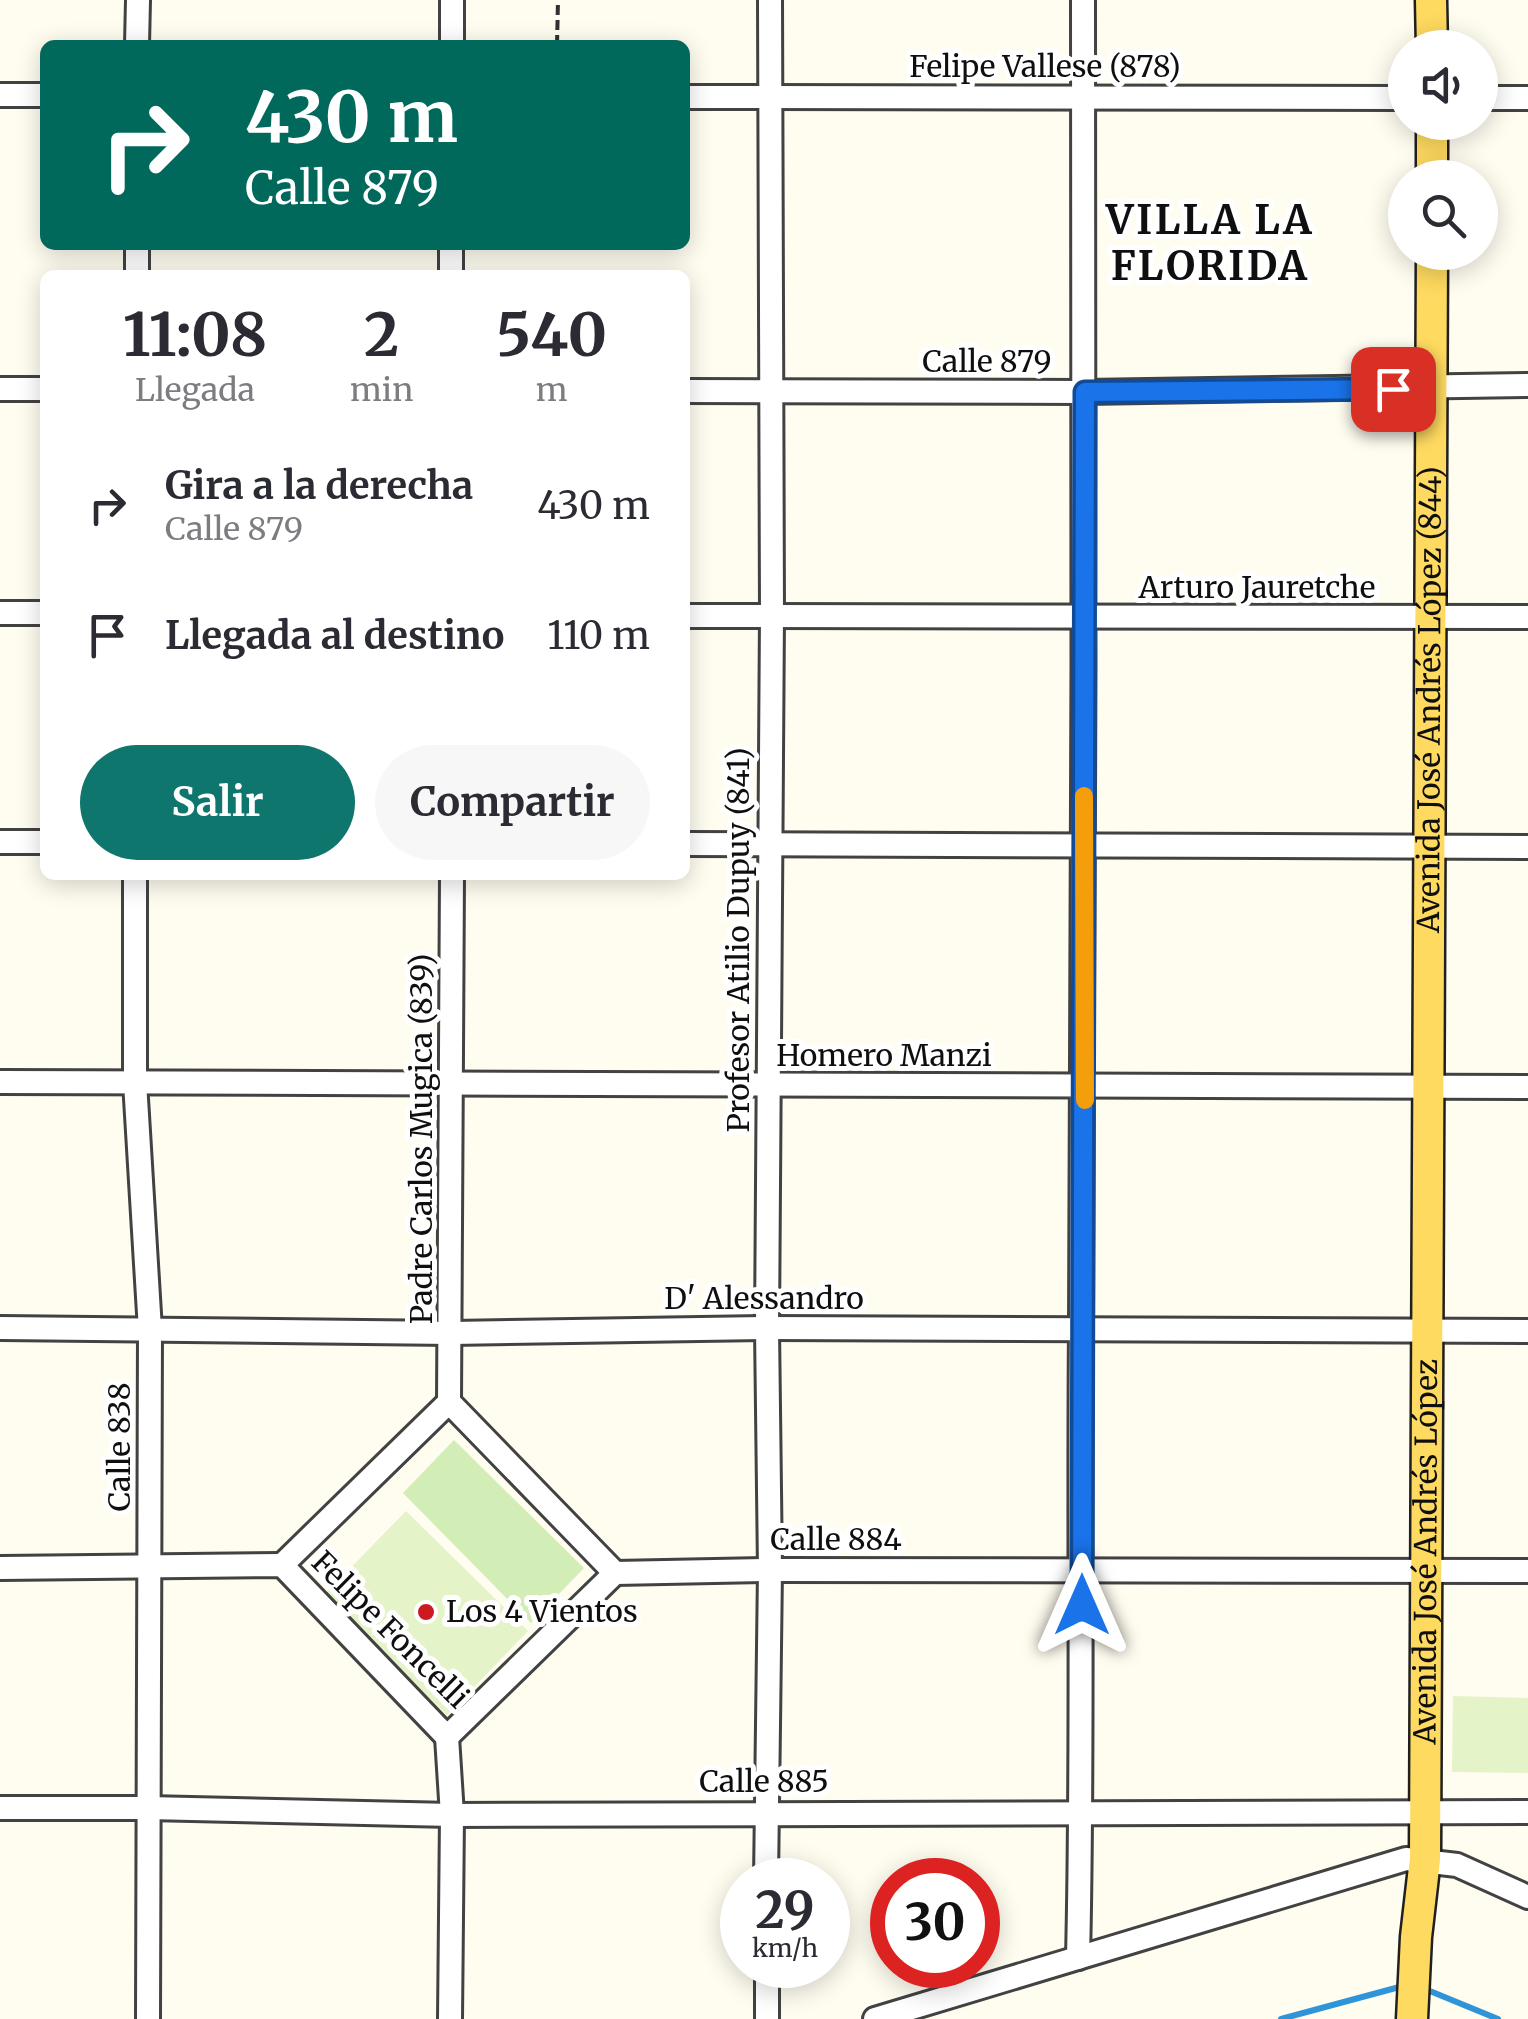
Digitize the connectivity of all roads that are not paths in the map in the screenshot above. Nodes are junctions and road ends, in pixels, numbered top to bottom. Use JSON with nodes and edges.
{"nodes":[{"id":1,"x":138,"y":0,"type":"edge"},
{"id":2,"x":452,"y":0,"type":"edge"},
{"id":3,"x":770,"y":0,"type":"edge"},
{"id":4,"x":1083,"y":0,"type":"edge"},
{"id":5,"x":1431,"y":0,"type":"edge"},
{"id":6,"x":1432,"y":30,"type":"edge"},
{"id":7,"x":137,"y":40,"type":"edge"},
{"id":8,"x":452,"y":40,"type":"edge"},
{"id":9,"x":0,"y":95,"type":"edge"},
{"id":10,"x":40,"y":95,"type":"edge"},
{"id":11,"x":690,"y":97,"type":"edge"},
{"id":12,"x":771,"y":97,"type":"junction"},
{"id":13,"x":1083,"y":97,"type":"junction"},
{"id":14,"x":1388,"y":98,"type":"edge"},
{"id":15,"x":1498,"y":98,"type":"edge"},
{"id":16,"x":1528,"y":98,"type":"edge"},
{"id":17,"x":1432,"y":270,"type":"edge"},
{"id":18,"x":1528,"y":384,"type":"edge"},
{"id":19,"x":1432,"y":388,"type":"junction"},
{"id":20,"x":0,"y":389,"type":"edge"},
{"id":21,"x":40,"y":389,"type":"edge"},
{"id":22,"x":690,"y":392,"type":"edge"},
{"id":23,"x":771,"y":392,"type":"junction"},
{"id":24,"x":1085,"y":392,"type":"junction"},
{"id":25,"x":0,"y":613,"type":"edge"},
{"id":26,"x":40,"y":613,"type":"edge"},
{"id":27,"x":690,"y":616,"type":"edge"},
{"id":28,"x":772,"y":616,"type":"junction"},
{"id":29,"x":1528,"y":617,"type":"edge"},
{"id":30,"x":1083,"y":618,"type":"junction"},
{"id":31,"x":1428,"y":618,"type":"junction"},
{"id":32,"x":0,"y":842,"type":"edge"},
{"id":33,"x":40,"y":842,"type":"edge"},
{"id":34,"x":690,"y":844,"type":"edge"},
{"id":35,"x":768,"y":844,"type":"junction"},
{"id":36,"x":1085,"y":845,"type":"junction"},
{"id":37,"x":1528,"y":847,"type":"edge"},
{"id":38,"x":1429,"y":848,"type":"junction"},
{"id":39,"x":135,"y":880,"type":"edge"},
{"id":40,"x":452,"y":880,"type":"edge"},
{"id":41,"x":0,"y":1082,"type":"edge"},
{"id":42,"x":135,"y":1082,"type":"junction"},
{"id":43,"x":452,"y":1082,"type":"junction"},
{"id":44,"x":770,"y":1086,"type":"junction"},
{"id":45,"x":1430,"y":1086,"type":"junction"},
{"id":46,"x":1085,"y":1087,"type":"junction"},
{"id":47,"x":1528,"y":1087,"type":"edge"},
{"id":48,"x":0,"y":1328,"type":"edge"},
{"id":49,"x":767,"y":1328,"type":"junction"},
{"id":50,"x":150,"y":1330,"type":"junction"},
{"id":51,"x":1081,"y":1330,"type":"junction"},
{"id":52,"x":1528,"y":1331,"type":"edge"},
{"id":53,"x":1428,"y":1332,"type":"junction"},
{"id":54,"x":452,"y":1333,"type":"junction"},
{"id":55,"x":449,"y":1402,"type":"junction"},
{"id":56,"x":282,"y":1565,"type":"junction"},
{"id":57,"x":0,"y":1568,"type":"edge"},
{"id":58,"x":149,"y":1568,"type":"junction"},
{"id":59,"x":770,"y":1570,"type":"junction"},
{"id":60,"x":1082,"y":1570,"type":"junction"},
{"id":61,"x":615,"y":1572,"type":"junction"},
{"id":62,"x":1424,"y":1572,"type":"junction"},
{"id":63,"x":1528,"y":1572,"type":"edge"},
{"id":64,"x":446,"y":1737,"type":"junction"},
{"id":65,"x":0,"y":1808,"type":"edge"},
{"id":66,"x":148,"y":1808,"type":"junction"},
{"id":67,"x":1082,"y":1811,"type":"junction"},
{"id":68,"x":1425,"y":1811,"type":"junction"},
{"id":69,"x":766,"y":1812,"type":"junction"},
{"id":70,"x":1528,"y":1812,"type":"edge"},
{"id":71,"x":452,"y":1815,"type":"junction"},
{"id":72,"x":766,"y":1858,"type":"edge"},
{"id":73,"x":1424,"y":1871,"type":"junction"},
{"id":74,"x":1528,"y":1897,"type":"edge"},
{"id":75,"x":1078,"y":1958,"type":"junction"},
{"id":76,"x":767,"y":1988,"type":"edge"},
{"id":77,"x":148,"y":2019,"type":"edge"},
{"id":78,"x":450,"y":2019,"type":"edge"},
{"id":79,"x":767,"y":2019,"type":"edge"},
{"id":80,"x":875,"y":2019,"type":"edge"},
{"id":81,"x":1412,"y":2019,"type":"edge"}],
"edges":[{"from":1,"to":7,"type":"street"},
{"from":2,"to":8,"type":"street"},
{"from":3,"to":12,"type":"street","name":"Profesor Atilio Dupuy (841)"},
{"from":4,"to":13,"type":"street"},
{"from":5,"to":6,"type":"main road"},
{"from":9,"to":10,"type":"street"},
{"from":11,"to":12,"type":"street","name":"Felipe Vallese (878)"},
{"from":12,"to":13,"type":"street","name":"Felipe Vallese (878)"},
{"from":12,"to":23,"type":"street","name":"Profesor Atilio Dupuy (841)"},
{"from":13,"to":14,"type":"street","name":"Felipe Vallese (878)"},
{"from":13,"to":24,"type":"street"},
{"from":15,"to":16,"type":"street"},
{"from":17,"to":19,"type":"main road","name":"Avenida José Andrés López (844)"},
{"from":18,"to":19,"type":"street","name":"Calle 879"},
{"from":19,"to":24,"type":"street","name":"Calle 879"},
{"from":19,"to":31,"type":"main road","name":"Avenida José Andrés López (844)"},
{"from":20,"to":21,"type":"street"},
{"from":22,"to":23,"type":"street","name":"Calle 879"},
{"from":23,"to":24,"type":"street","name":"Calle 879"},
{"from":23,"to":28,"type":"street","name":"Profesor Atilio Dupuy (841)"},
{"from":24,"to":30,"type":"street"},
{"from":25,"to":26,"type":"street"},
{"from":27,"to":28,"type":"street","name":"Arturo Jauretche"},
{"from":28,"to":30,"type":"street","name":"Arturo Jauretche"},
{"from":28,"to":35,"type":"street","name":"Profesor Atilio Dupuy (841)"},
{"from":29,"to":31,"type":"street","name":"Arturo Jauretche"},
{"from":30,"to":31,"type":"street","name":"Arturo Jauretche"},
{"from":30,"to":36,"type":"street"},
{"from":31,"to":38,"type":"main road","name":"Avenida José Andrés López (844)"},
{"from":32,"to":33,"type":"street"},
{"from":34,"to":35,"type":"street"},
{"from":35,"to":36,"type":"street"},
{"from":35,"to":44,"type":"street","name":"Profesor Atilio Dupuy (841)"},
{"from":36,"to":38,"type":"street"},
{"from":36,"to":46,"type":"street"},
{"from":37,"to":38,"type":"street"},
{"from":38,"to":45,"type":"main road","name":"Avenida José Andrés López (844)"},
{"from":39,"to":42,"type":"street","name":"Calle 838"},
{"from":40,"to":43,"type":"street","name":"Padre Carlos Mugica (839)"},
{"from":41,"to":42,"type":"street","name":"Homero Manzi"},
{"from":42,"to":43,"type":"street","name":"Homero Manzi"},
{"from":42,"to":50,"type":"street","name":"Calle 838"},
{"from":43,"to":44,"type":"street","name":"Homero Manzi"},
{"from":43,"to":54,"type":"street","name":"Padre Carlos Mugica (839)"},
{"from":44,"to":46,"type":"street","name":"Homero Manzi"},
{"from":44,"to":49,"type":"street","name":"Profesor Atilio Dupuy (841)"},
{"from":45,"to":46,"type":"street","name":"Homero Manzi"},
{"from":45,"to":47,"type":"street","name":"Homero Manzi"},
{"from":45,"to":53,"type":"main road","name":"Avenida José Andrés López"},
{"from":46,"to":51,"type":"street"},
{"from":48,"to":50,"type":"street","name":"D' Alessandro"},
{"from":49,"to":51,"type":"street","name":"D' Alessandro"},
{"from":49,"to":54,"type":"street","name":"D' Alessandro"},
{"from":49,"to":59,"type":"street","name":"Profesor Atilio Dupuy (841)"},
{"from":50,"to":54,"type":"street","name":"D' Alessandro"},
{"from":50,"to":58,"type":"street","name":"Calle 838"},
{"from":51,"to":53,"type":"street","name":"D' Alessandro"},
{"from":51,"to":60,"type":"street"},
{"from":52,"to":53,"type":"street","name":"D' Alessandro"},
{"from":53,"to":62,"type":"main road","name":"Avenida José Andrés López"},
{"from":54,"to":55,"type":"street","name":"Padre Carlos Mugica (839)"},
{"from":55,"to":56,"type":"street"},
{"from":55,"to":61,"type":"street"},
{"from":56,"to":58,"type":"street","name":"Felipe Foncelli"},
{"from":56,"to":64,"type":"street","name":"Felipe Foncelli"},
{"from":57,"to":58,"type":"street","name":"Felipe Foncelli"},
{"from":58,"to":66,"type":"street","name":"Calle 838"},
{"from":59,"to":60,"type":"street","name":"Calle 884"},
{"from":59,"to":61,"type":"street","name":"Calle 884"},
{"from":59,"to":69,"type":"street","name":"Profesor Atilio Dupuy (841)"},
{"from":60,"to":62,"type":"street","name":"Calle 884"},
{"from":60,"to":67,"type":"street"},
{"from":61,"to":64,"type":"street","name":"Felipe Foncelli"},
{"from":62,"to":63,"type":"street","name":"Calle 884"},
{"from":62,"to":68,"type":"main road","name":"Avenida José Andrés López"},
{"from":64,"to":71,"type":"street"},
{"from":65,"to":66,"type":"street","name":"Calle 885"},
{"from":66,"to":71,"type":"street","name":"Calle 885"},
{"from":66,"to":77,"type":"street","name":"Calle 838"},
{"from":67,"to":68,"type":"street","name":"Calle 885"},
{"from":67,"to":69,"type":"street","name":"Calle 885"},
{"from":67,"to":75,"type":"street"},
{"from":68,"to":70,"type":"street","name":"Calle 885"},
{"from":68,"to":73,"type":"main road","name":"Avenida José Andrés López"},
{"from":69,"to":71,"type":"street","name":"Calle 885"},
{"from":69,"to":72,"type":"street","name":"Profesor Atilio Dupuy (841)"},
{"from":71,"to":78,"type":"street"},
{"from":73,"to":74,"type":"street"},
{"from":73,"to":75,"type":"street"},
{"from":73,"to":81,"type":"main road","name":"Avenida José Andrés López"},
{"from":75,"to":80,"type":"street"},
{"from":76,"to":79,"type":"street"}]}
